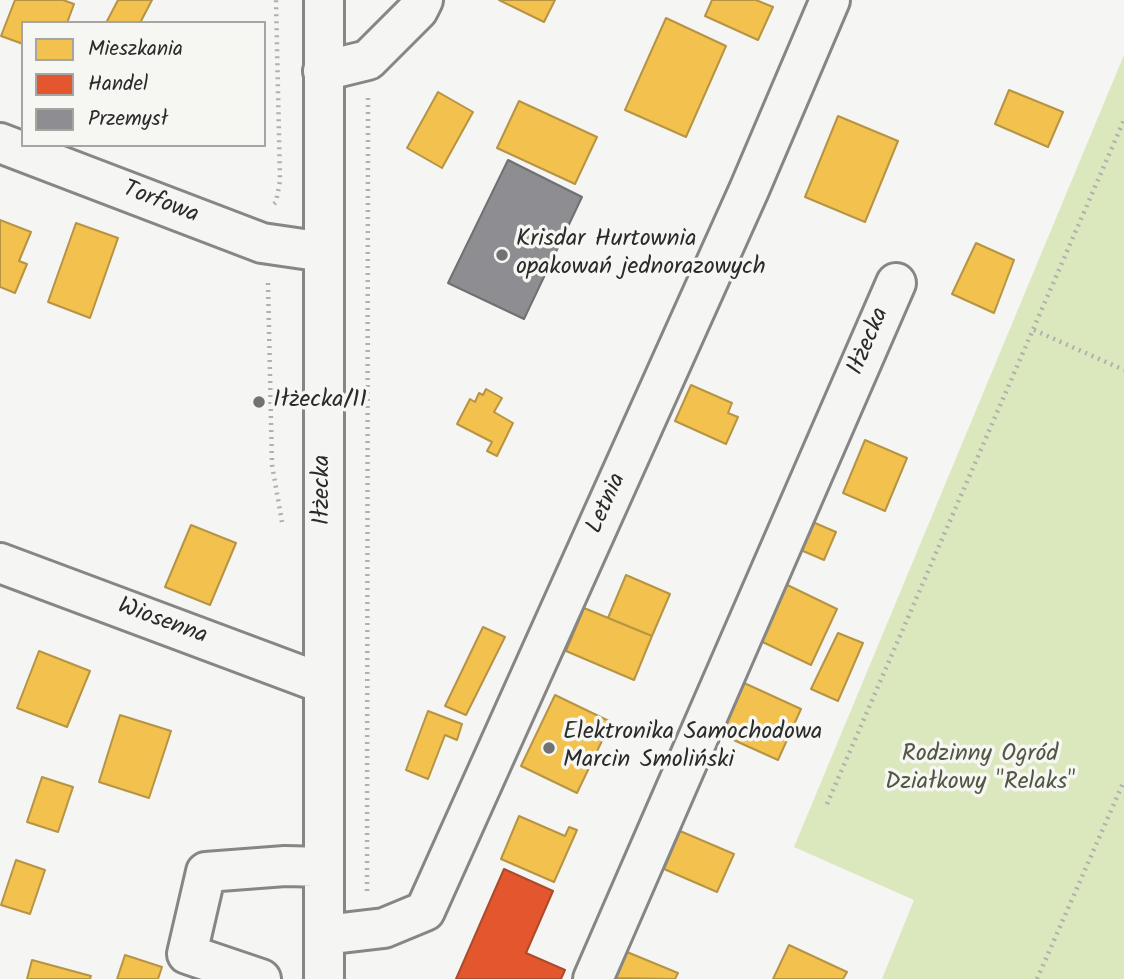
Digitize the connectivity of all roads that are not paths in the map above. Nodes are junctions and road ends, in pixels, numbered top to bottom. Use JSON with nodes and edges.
{"nodes":[{"id":1,"x":324,"y":0,"type":"edge"},
{"id":2,"x":423,"y":0,"type":"edge"},
{"id":3,"x":830,"y":0,"type":"edge"},
{"id":4,"x":324,"y":71,"type":"junction"},
{"id":5,"x":0,"y":143,"type":"edge"},
{"id":6,"x":324,"y":252,"type":"junction"},
{"id":7,"x":896,"y":283,"type":"dead end"},
{"id":8,"x":0,"y":563,"type":"edge"},
{"id":9,"x":324,"y":684,"type":"junction"},
{"id":10,"x":324,"y":867,"type":"junction"},
{"id":11,"x":324,"y":935,"type":"junction"},
{"id":12,"x":317,"y":978,"type":"edge"},
{"id":13,"x":261,"y":979,"type":"edge"},
{"id":14,"x":593,"y":979,"type":"edge"}],
"edges":[{"from":1,"to":4,"type":"street","name":"Iłżecka"},
{"from":2,"to":4,"type":"street"},
{"from":3,"to":11,"type":"street","name":"Letnia"},
{"from":4,"to":6,"type":"street","name":"Iłżecka"},
{"from":5,"to":6,"type":"street","name":"Torfowa"},
{"from":6,"to":9,"type":"street","name":"Iłżecka"},
{"from":7,"to":14,"type":"street","name":"Iłżecka"},
{"from":8,"to":9,"type":"street","name":"Wiosenna"},
{"from":9,"to":10,"type":"street","name":"Iłżecka"},
{"from":10,"to":11,"type":"street","name":"Iłżecka"},
{"from":10,"to":13,"type":"street"},
{"from":11,"to":12,"type":"street","name":"Iłżecka"}]}
